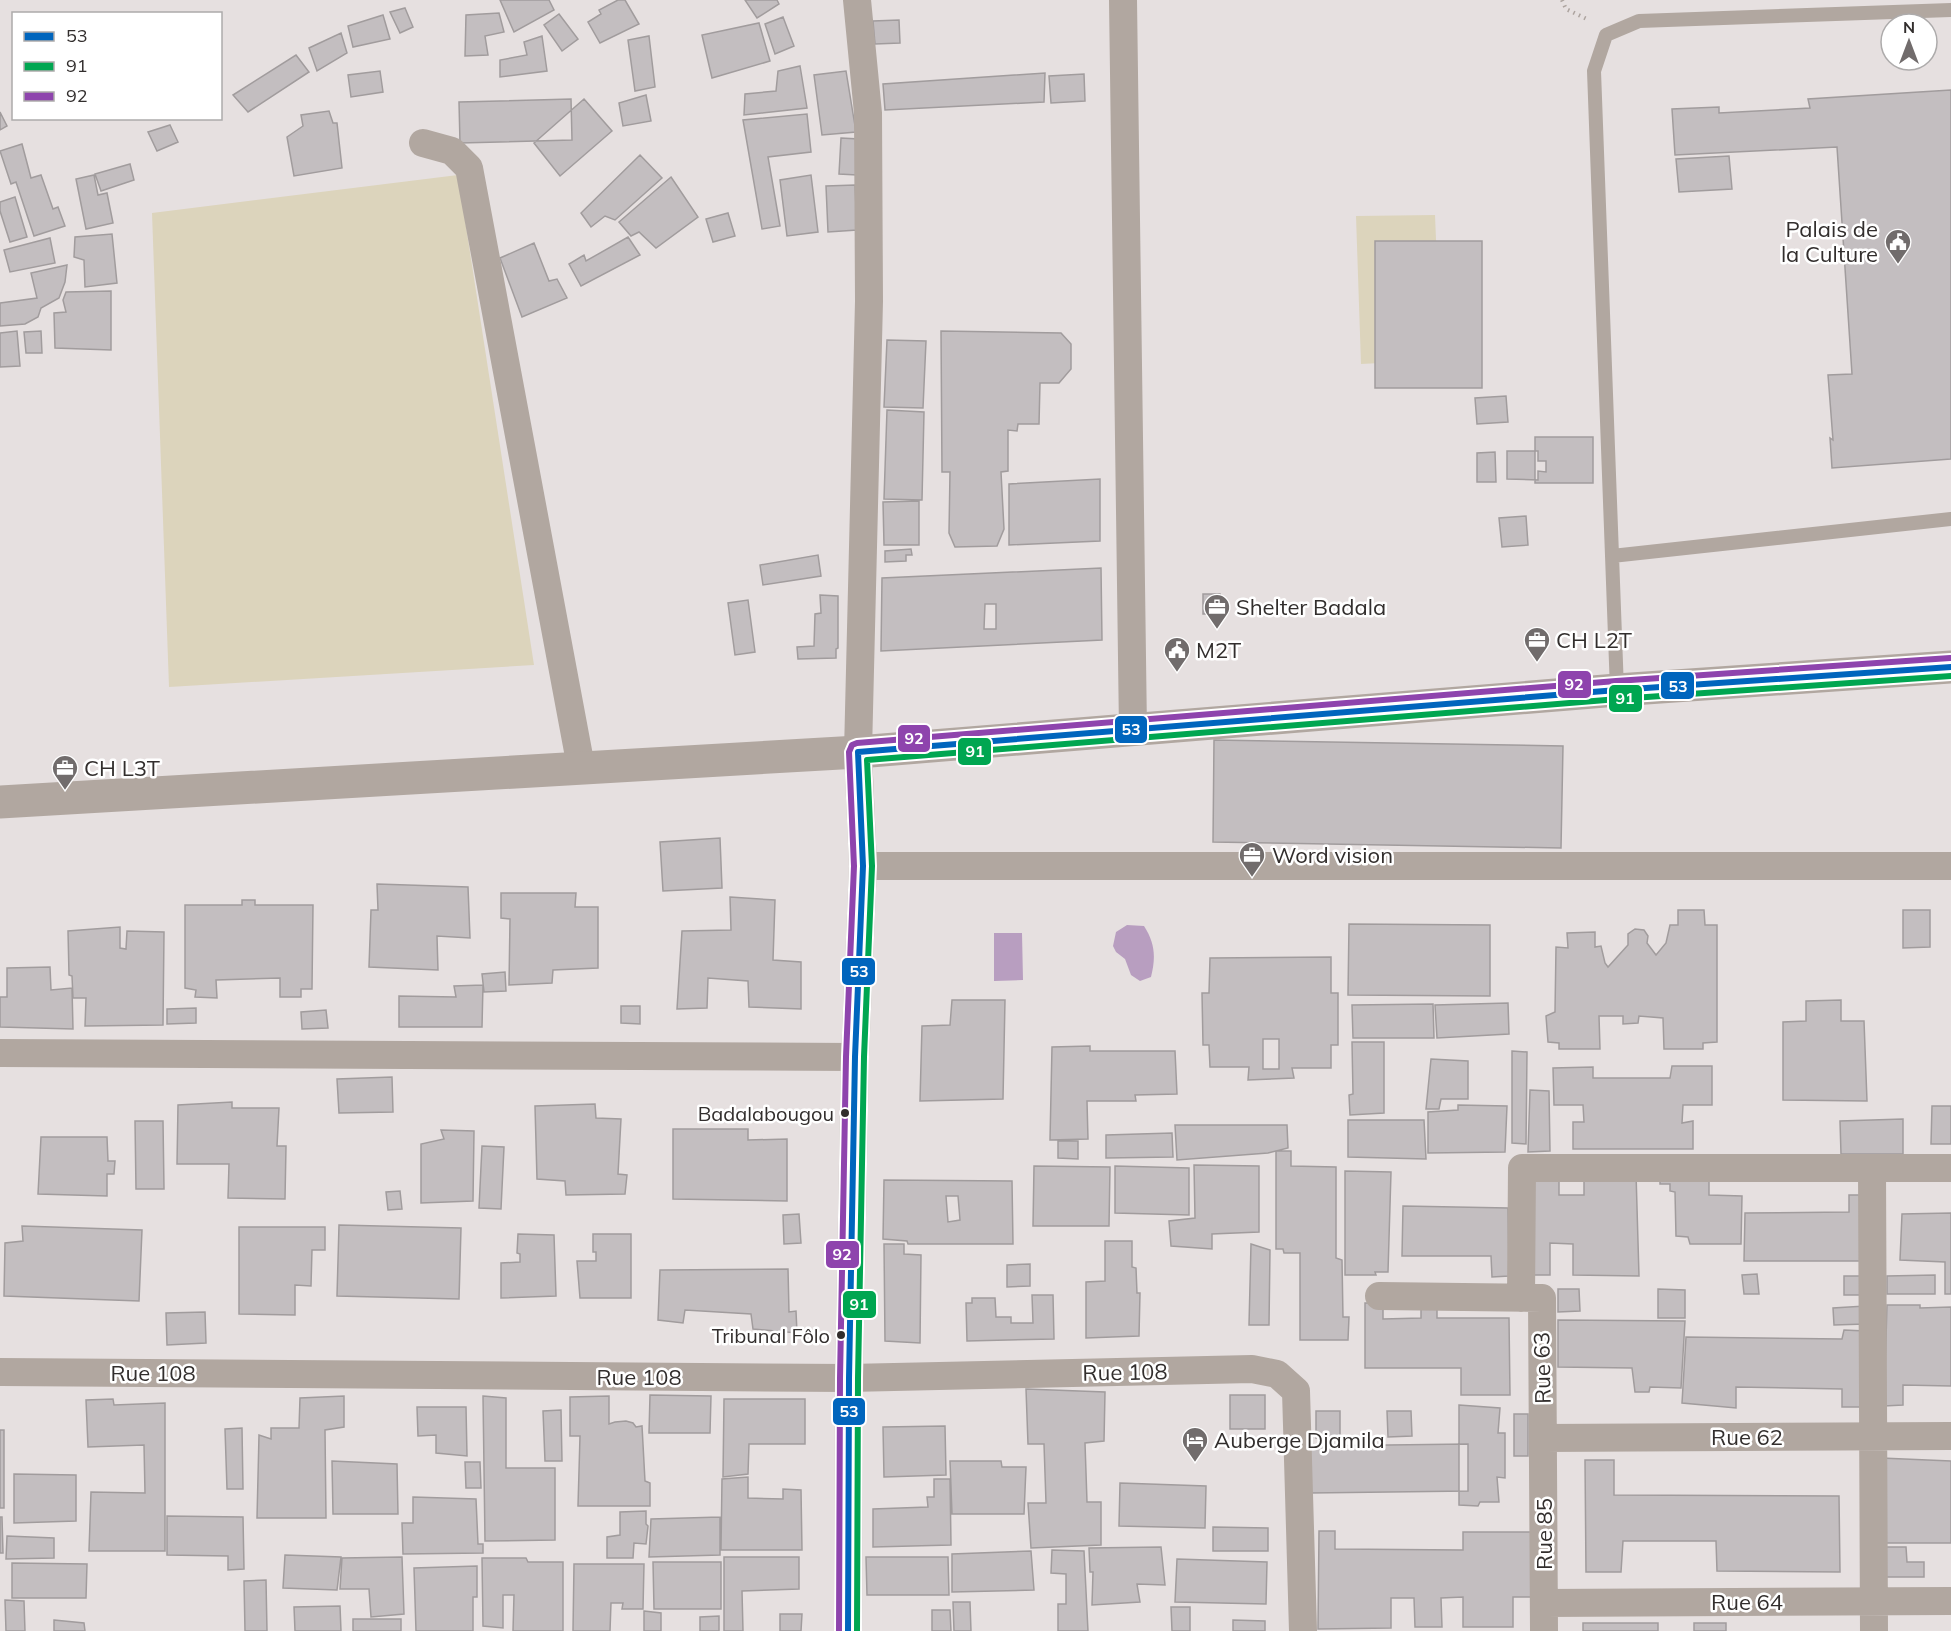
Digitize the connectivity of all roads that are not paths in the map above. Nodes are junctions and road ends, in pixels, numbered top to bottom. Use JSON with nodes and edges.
{"nodes":[{"id":1,"x":856,"y":0,"type":"edge"},
{"id":2,"x":1123,"y":0,"type":"edge"},
{"id":3,"x":1951,"y":10,"type":"edge"},
{"id":4,"x":423,"y":143,"type":"dead end"},
{"id":5,"x":1951,"y":519,"type":"edge"},
{"id":6,"x":1612,"y":556,"type":"junction"},
{"id":7,"x":1951,"y":667,"type":"edge"},
{"id":8,"x":1617,"y":690,"type":"junction"},
{"id":9,"x":1133,"y":730,"type":"junction"},
{"id":10,"x":858,"y":752,"type":"junction"},
{"id":11,"x":581,"y":768,"type":"junction"},
{"id":12,"x":0,"y":802,"type":"edge"},
{"id":13,"x":863,"y":866,"type":"junction"},
{"id":14,"x":1951,"y":866,"type":"edge"},
{"id":15,"x":0,"y":1053,"type":"edge"},
{"id":16,"x":855,"y":1057,"type":"junction"},
{"id":17,"x":1951,"y":1168,"type":"edge"},
{"id":18,"x":1872,"y":1169,"type":"junction"},
{"id":19,"x":1378,"y":1296,"type":"dead end"},
{"id":20,"x":1531,"y":1298,"type":"junction"},
{"id":21,"x":0,"y":1372,"type":"edge"},
{"id":22,"x":849,"y":1378,"type":"junction"},
{"id":23,"x":1873,"y":1436,"type":"junction"},
{"id":24,"x":1951,"y":1436,"type":"edge"},
{"id":25,"x":1543,"y":1438,"type":"junction"},
{"id":26,"x":1951,"y":1601,"type":"edge"},
{"id":27,"x":1874,"y":1602,"type":"junction"},
{"id":28,"x":1544,"y":1603,"type":"junction"},
{"id":29,"x":848,"y":1631,"type":"edge"},
{"id":30,"x":1303,"y":1631,"type":"edge"},
{"id":31,"x":1544,"y":1631,"type":"edge"},
{"id":32,"x":1874,"y":1631,"type":"edge"}],
"edges":[{"from":1,"to":10,"type":"street"},
{"from":2,"to":9,"type":"street"},
{"from":3,"to":6,"type":"lane"},
{"from":4,"to":11,"type":"street"},
{"from":5,"to":6,"type":"lane"},
{"from":6,"to":8,"type":"lane"},
{"from":7,"to":8,"type":"street"},
{"from":8,"to":9,"type":"street"},
{"from":9,"to":10,"type":"street"},
{"from":10,"to":11,"type":"street"},
{"from":10,"to":13,"type":"street"},
{"from":11,"to":12,"type":"street"},
{"from":13,"to":14,"type":"street"},
{"from":13,"to":16,"type":"street"},
{"from":15,"to":16,"type":"street"},
{"from":16,"to":22,"type":"street"},
{"from":17,"to":18,"type":"street"},
{"from":18,"to":20,"type":"street","name":"Rue 63"},
{"from":18,"to":23,"type":"street"},
{"from":19,"to":20,"type":"street"},
{"from":20,"to":25,"type":"street","name":"Rue 63"},
{"from":21,"to":22,"type":"street","name":"Rue 108"},
{"from":22,"to":29,"type":"street"},
{"from":22,"to":30,"type":"street","name":"Rue 108"},
{"from":23,"to":24,"type":"street","name":"Rue 62"},
{"from":23,"to":25,"type":"street","name":"Rue 62"},
{"from":23,"to":27,"type":"street"},
{"from":25,"to":28,"type":"street","name":"Rue 85"},
{"from":26,"to":27,"type":"street","name":"Rue 64"},
{"from":27,"to":28,"type":"street","name":"Rue 64"},
{"from":27,"to":32,"type":"street"},
{"from":28,"to":31,"type":"street","name":"Rue 85"}]}
